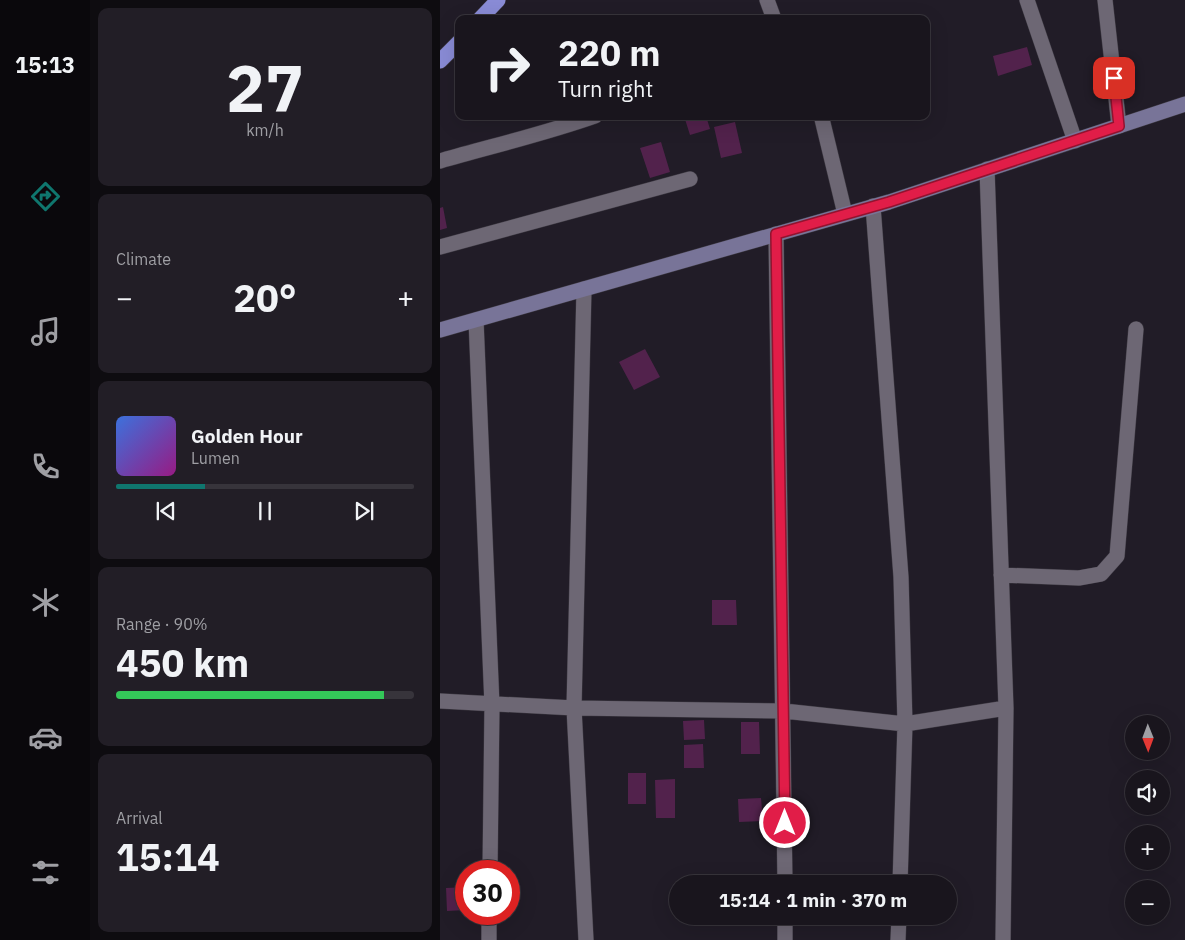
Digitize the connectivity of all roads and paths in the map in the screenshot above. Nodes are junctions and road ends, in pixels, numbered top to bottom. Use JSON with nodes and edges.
{"nodes":[{"id":1,"x":498,"y":0,"type":"edge"},
{"id":2,"x":767,"y":0,"type":"edge"},
{"id":3,"x":1026,"y":0,"type":"edge"},
{"id":4,"x":1105,"y":0,"type":"edge"},
{"id":5,"x":484,"y":15,"type":"edge"},
{"id":6,"x":773,"y":15,"type":"edge"},
{"id":7,"x":455,"y":46,"type":"edge"},
{"id":8,"x":440,"y":61,"type":"edge"},
{"id":9,"x":1185,"y":104,"type":"edge"},
{"id":10,"x":583,"y":120,"type":"edge"},
{"id":11,"x":822,"y":120,"type":"edge"},
{"id":12,"x":1119,"y":126,"type":"junction"},
{"id":13,"x":1075,"y":141,"type":"junction"},
{"id":14,"x":440,"y":161,"type":"edge"},
{"id":15,"x":987,"y":169,"type":"junction"},
{"id":16,"x":690,"y":179,"type":"dead end"},
{"id":17,"x":873,"y":206,"type":"junction"},
{"id":18,"x":845,"y":214,"type":"junction"},
{"id":19,"x":776,"y":234,"type":"junction"},
{"id":20,"x":440,"y":247,"type":"edge"},
{"id":21,"x":584,"y":289,"type":"junction"},
{"id":22,"x":476,"y":320,"type":"junction"},
{"id":23,"x":1136,"y":329,"type":"dead end"},
{"id":24,"x":440,"y":330,"type":"edge"},
{"id":25,"x":1001,"y":575,"type":"junction"},
{"id":26,"x":440,"y":701,"type":"edge"},
{"id":27,"x":492,"y":705,"type":"junction"},
{"id":28,"x":574,"y":708,"type":"junction"},
{"id":29,"x":1006,"y":708,"type":"junction"},
{"id":30,"x":784,"y":712,"type":"junction"},
{"id":31,"x":906,"y":724,"type":"junction"},
{"id":32,"x":490,"y":860,"type":"edge"},
{"id":33,"x":785,"y":875,"type":"edge"},
{"id":34,"x":900,"y":875,"type":"edge"},
{"id":35,"x":489,"y":925,"type":"edge"},
{"id":36,"x":785,"y":925,"type":"edge"},
{"id":37,"x":899,"y":925,"type":"edge"},
{"id":38,"x":489,"y":940,"type":"edge"},
{"id":39,"x":586,"y":940,"type":"edge"},
{"id":40,"x":785,"y":940,"type":"edge"},
{"id":41,"x":898,"y":940,"type":"edge"},
{"id":42,"x":1003,"y":940,"type":"edge"}],
"edges":[{"from":1,"to":5,"type":"highway"},
{"from":2,"to":6,"type":"street"},
{"from":3,"to":13,"type":"street"},
{"from":4,"to":12,"type":"street"},
{"from":7,"to":8,"type":"highway"},
{"from":9,"to":12,"type":"main road"},
{"from":10,"to":14,"type":"street"},
{"from":11,"to":18,"type":"street"},
{"from":12,"to":13,"type":"main road"},
{"from":13,"to":15,"type":"main road"},
{"from":15,"to":17,"type":"main road"},
{"from":15,"to":25,"type":"street"},
{"from":16,"to":20,"type":"street"},
{"from":17,"to":18,"type":"main road"},
{"from":17,"to":31,"type":"street"},
{"from":18,"to":19,"type":"main road"},
{"from":19,"to":21,"type":"main road"},
{"from":19,"to":30,"type":"street"},
{"from":21,"to":22,"type":"main road"},
{"from":21,"to":28,"type":"street"},
{"from":22,"to":24,"type":"main road"},
{"from":22,"to":27,"type":"street"},
{"from":23,"to":25,"type":"street"},
{"from":25,"to":29,"type":"street"},
{"from":26,"to":27,"type":"street"},
{"from":27,"to":28,"type":"street"},
{"from":27,"to":32,"type":"street"},
{"from":28,"to":30,"type":"street"},
{"from":28,"to":39,"type":"street"},
{"from":29,"to":31,"type":"street"},
{"from":29,"to":42,"type":"street"},
{"from":30,"to":31,"type":"street"},
{"from":30,"to":33,"type":"street"},
{"from":31,"to":34,"type":"street"},
{"from":35,"to":38,"type":"street"},
{"from":36,"to":40,"type":"street"},
{"from":37,"to":41,"type":"street"}]}
